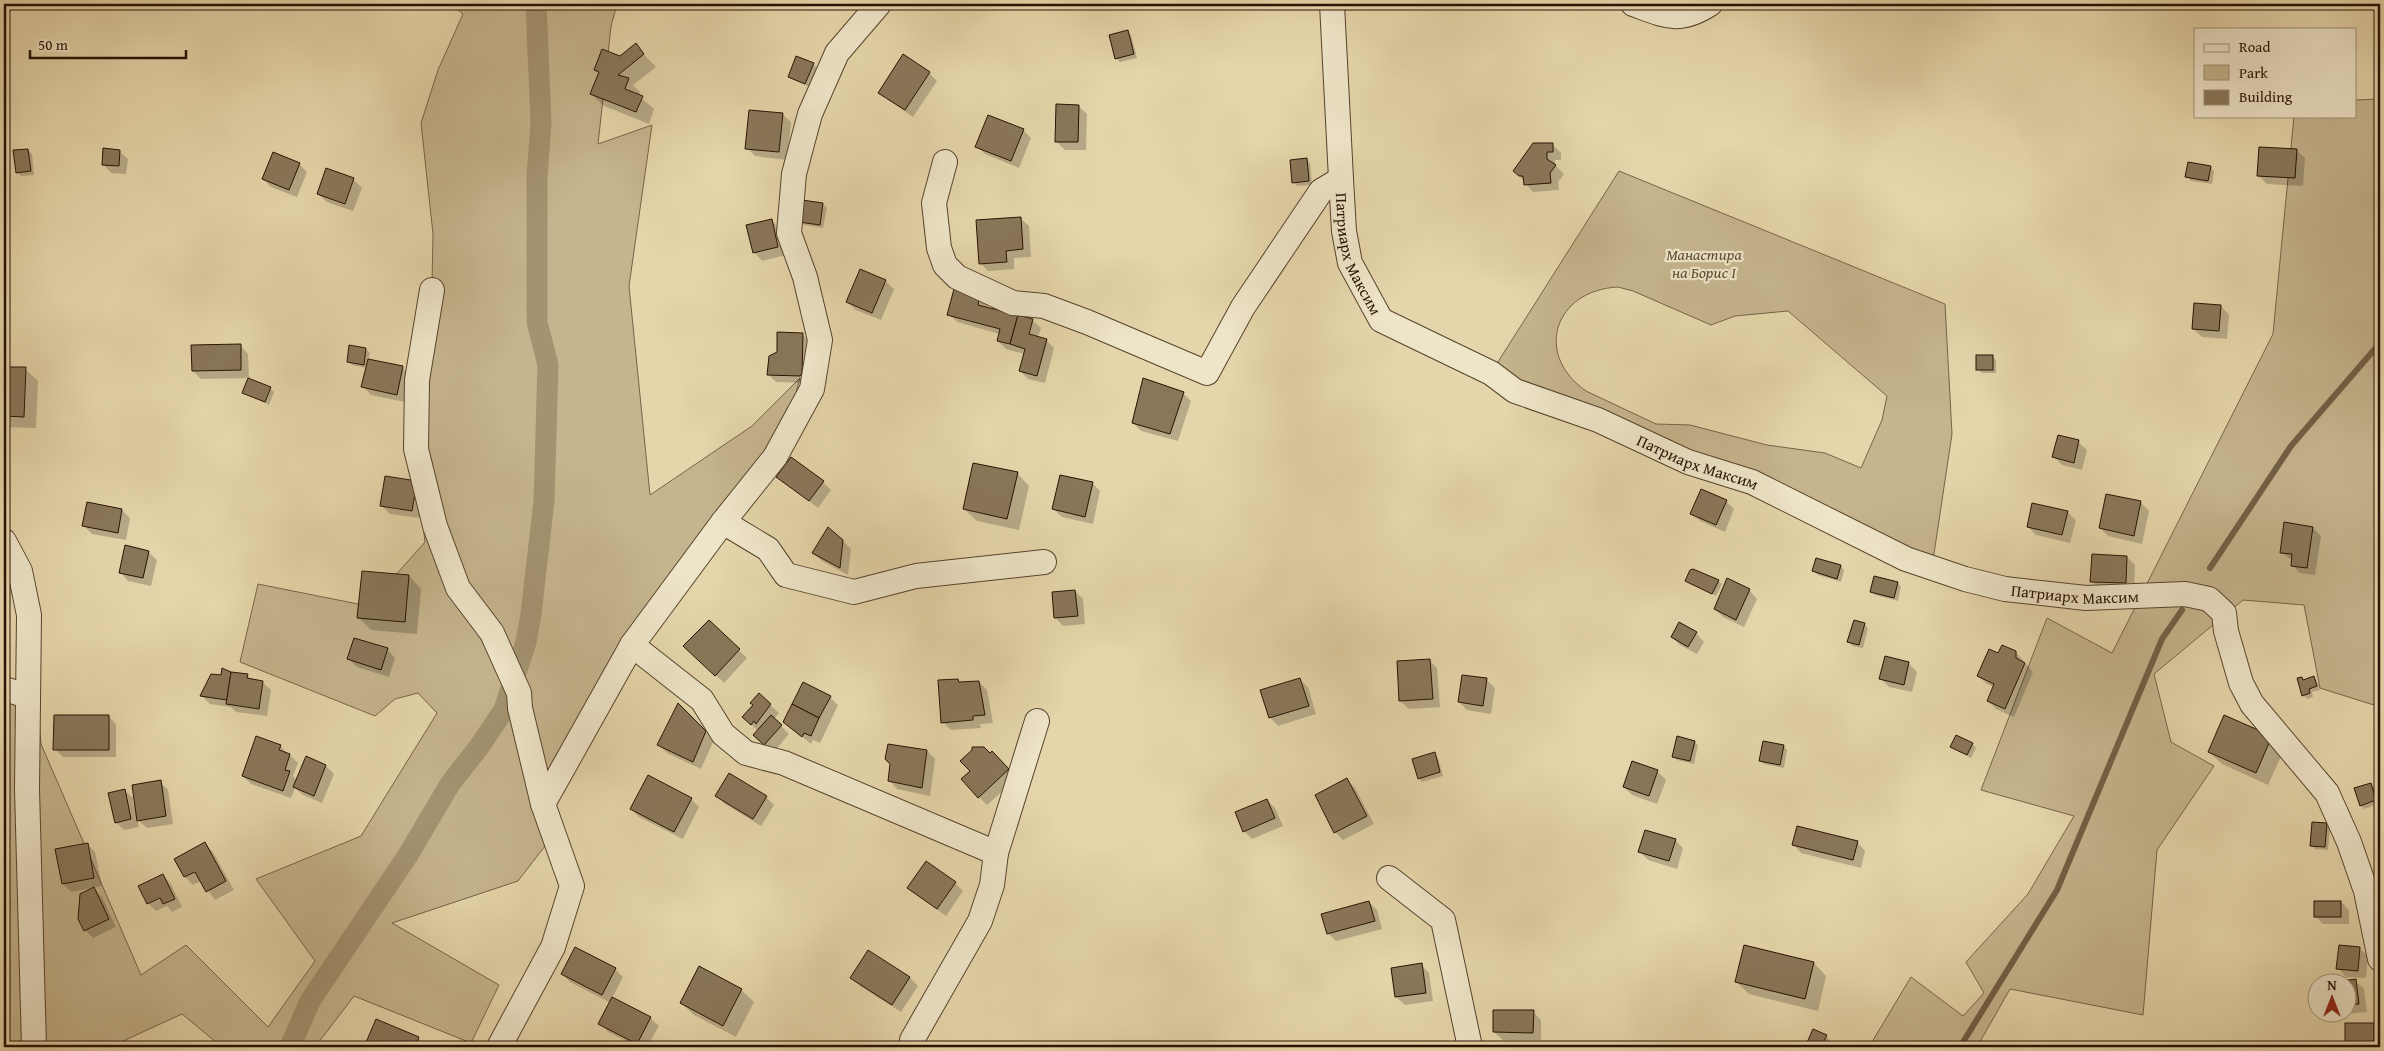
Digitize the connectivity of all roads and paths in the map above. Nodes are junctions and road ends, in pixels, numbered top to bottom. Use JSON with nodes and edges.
{"nodes":[{"id":1,"x":879,"y":4,"type":"edge"},
{"id":2,"x":1332,"y":4,"type":"edge"},
{"id":3,"x":1633,"y":4,"type":"edge"},
{"id":4,"x":1710,"y":4,"type":"edge"},
{"id":5,"x":945,"y":162,"type":"dead end"},
{"id":6,"x":1341,"y":179,"type":"junction"},
{"id":7,"x":432,"y":290,"type":"dead end"},
{"id":8,"x":723,"y":522,"type":"junction"},
{"id":9,"x":4,"y":542,"type":"edge"},
{"id":10,"x":1044,"y":562,"type":"dead end"},
{"id":11,"x":632,"y":645,"type":"junction"},
{"id":12,"x":4,"y":689,"type":"edge"},
{"id":13,"x":28,"y":696,"type":"junction"},
{"id":14,"x":1037,"y":721,"type":"dead end"},
{"id":15,"x":543,"y":804,"type":"junction"},
{"id":16,"x":996,"y":853,"type":"junction"},
{"id":17,"x":1390,"y":878,"type":"dead end"},
{"id":18,"x":2380,"y":960,"type":"edge"},
{"id":19,"x":34,"y":1047,"type":"edge"},
{"id":20,"x":499,"y":1047,"type":"edge"},
{"id":21,"x":911,"y":1047,"type":"edge"},
{"id":22,"x":1470,"y":1047,"type":"edge"}],
"edges":[{"from":1,"to":8,"type":"street"},
{"from":2,"to":6,"type":"street","name":"Патриарх Максим"},
{"from":3,"to":4,"type":"street"},
{"from":5,"to":6,"type":"street"},
{"from":6,"to":18,"type":"street","name":"Патриарх Максим"},
{"from":7,"to":15,"type":"street"},
{"from":8,"to":10,"type":"street"},
{"from":8,"to":11,"type":"street"},
{"from":9,"to":13,"type":"street"},
{"from":11,"to":15,"type":"street"},
{"from":11,"to":16,"type":"street"},
{"from":12,"to":13,"type":"street"},
{"from":13,"to":19,"type":"street"},
{"from":14,"to":16,"type":"street"},
{"from":15,"to":20,"type":"street"},
{"from":16,"to":21,"type":"street"},
{"from":17,"to":22,"type":"street"}]}
